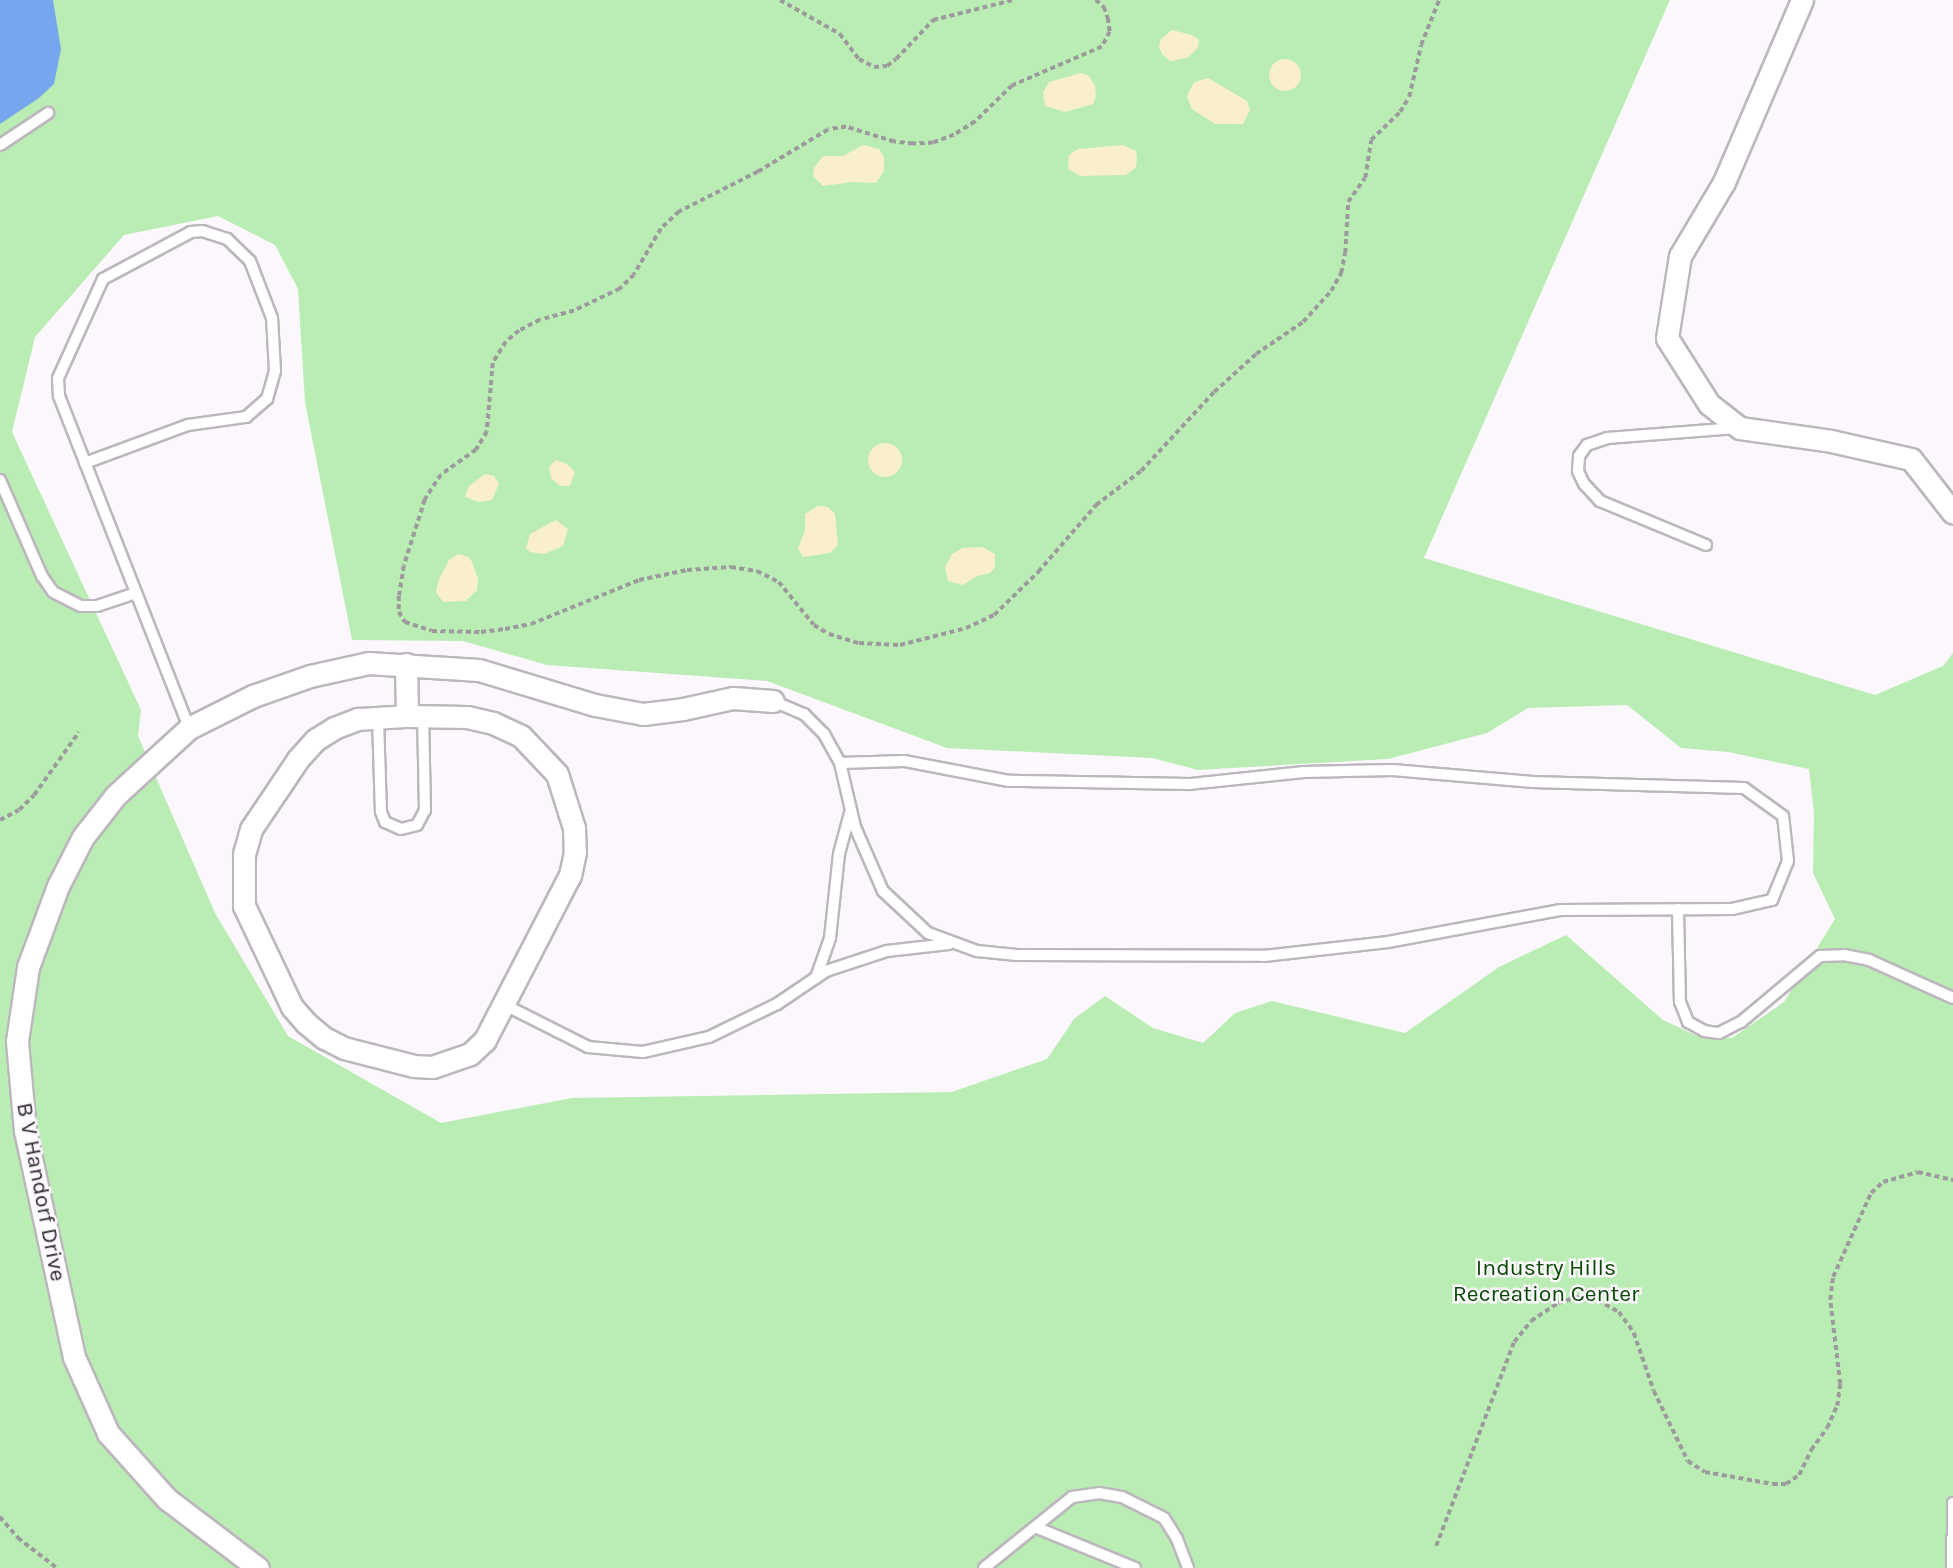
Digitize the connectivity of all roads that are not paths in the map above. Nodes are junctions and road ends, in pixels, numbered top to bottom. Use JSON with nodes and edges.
{"nodes":[{"id":1,"x":1802,"y":0,"type":"edge"},
{"id":2,"x":48,"y":113,"type":"dead end"},
{"id":3,"x":0,"y":145,"type":"edge"},
{"id":4,"x":1740,"y":428,"type":"junction"},
{"id":5,"x":85,"y":463,"type":"junction"},
{"id":6,"x":0,"y":480,"type":"edge"},
{"id":7,"x":1953,"y":513,"type":"edge"},
{"id":8,"x":1706,"y":545,"type":"dead end"},
{"id":9,"x":136,"y":593,"type":"junction"},
{"id":10,"x":406,"y":664,"type":"junction"},
{"id":11,"x":773,"y":701,"type":"joint"},
{"id":12,"x":415,"y":716,"type":"junction"},
{"id":13,"x":378,"y":718,"type":"junction"},
{"id":14,"x":189,"y":728,"type":"junction"},
{"id":15,"x":840,"y":763,"type":"junction"},
{"id":16,"x":851,"y":811,"type":"junction"},
{"id":17,"x":1678,"y":909,"type":"junction"},
{"id":18,"x":952,"y":944,"type":"junction"},
{"id":19,"x":816,"y":978,"type":"junction"},
{"id":20,"x":1953,"y":998,"type":"edge"},
{"id":21,"x":503,"y":1004,"type":"junction"},
{"id":22,"x":1953,"y":1503,"type":"edge"},
{"id":23,"x":1035,"y":1527,"type":"junction"},
{"id":24,"x":258,"y":1568,"type":"edge"},
{"id":25,"x":984,"y":1568,"type":"edge"},
{"id":26,"x":1135,"y":1568,"type":"edge"},
{"id":27,"x":1188,"y":1568,"type":"edge"},
{"id":28,"x":1952,"y":1568,"type":"edge"}],
"edges":[{"from":1,"to":4,"type":"street"},
{"from":2,"to":3,"type":"lane"},
{"from":4,"to":7,"type":"street"},
{"from":4,"to":8,"type":"lane"},
{"from":5,"to":5,"type":"lane"},
{"from":5,"to":9,"type":"lane"},
{"from":6,"to":9,"type":"lane"},
{"from":9,"to":14,"type":"lane"},
{"from":10,"to":11,"type":"street","name":"B V Handorf Drive"},
{"from":10,"to":12,"type":"street"},
{"from":10,"to":14,"type":"street","name":"B V Handorf Drive"},
{"from":11,"to":15,"type":"lane"},
{"from":12,"to":13,"type":"street"},
{"from":12,"to":13,"type":"lane"},
{"from":12,"to":21,"type":"street"},
{"from":13,"to":21,"type":"street"},
{"from":14,"to":24,"type":"street","name":"B V Handorf Drive"},
{"from":15,"to":16,"type":"lane"},
{"from":15,"to":17,"type":"lane"},
{"from":16,"to":18,"type":"lane"},
{"from":16,"to":19,"type":"lane"},
{"from":17,"to":18,"type":"lane"},
{"from":17,"to":20,"type":"lane"},
{"from":18,"to":19,"type":"lane"},
{"from":19,"to":21,"type":"lane"},
{"from":22,"to":28,"type":"lane"},
{"from":23,"to":25,"type":"lane"},
{"from":23,"to":26,"type":"lane"},
{"from":23,"to":27,"type":"lane"}]}
